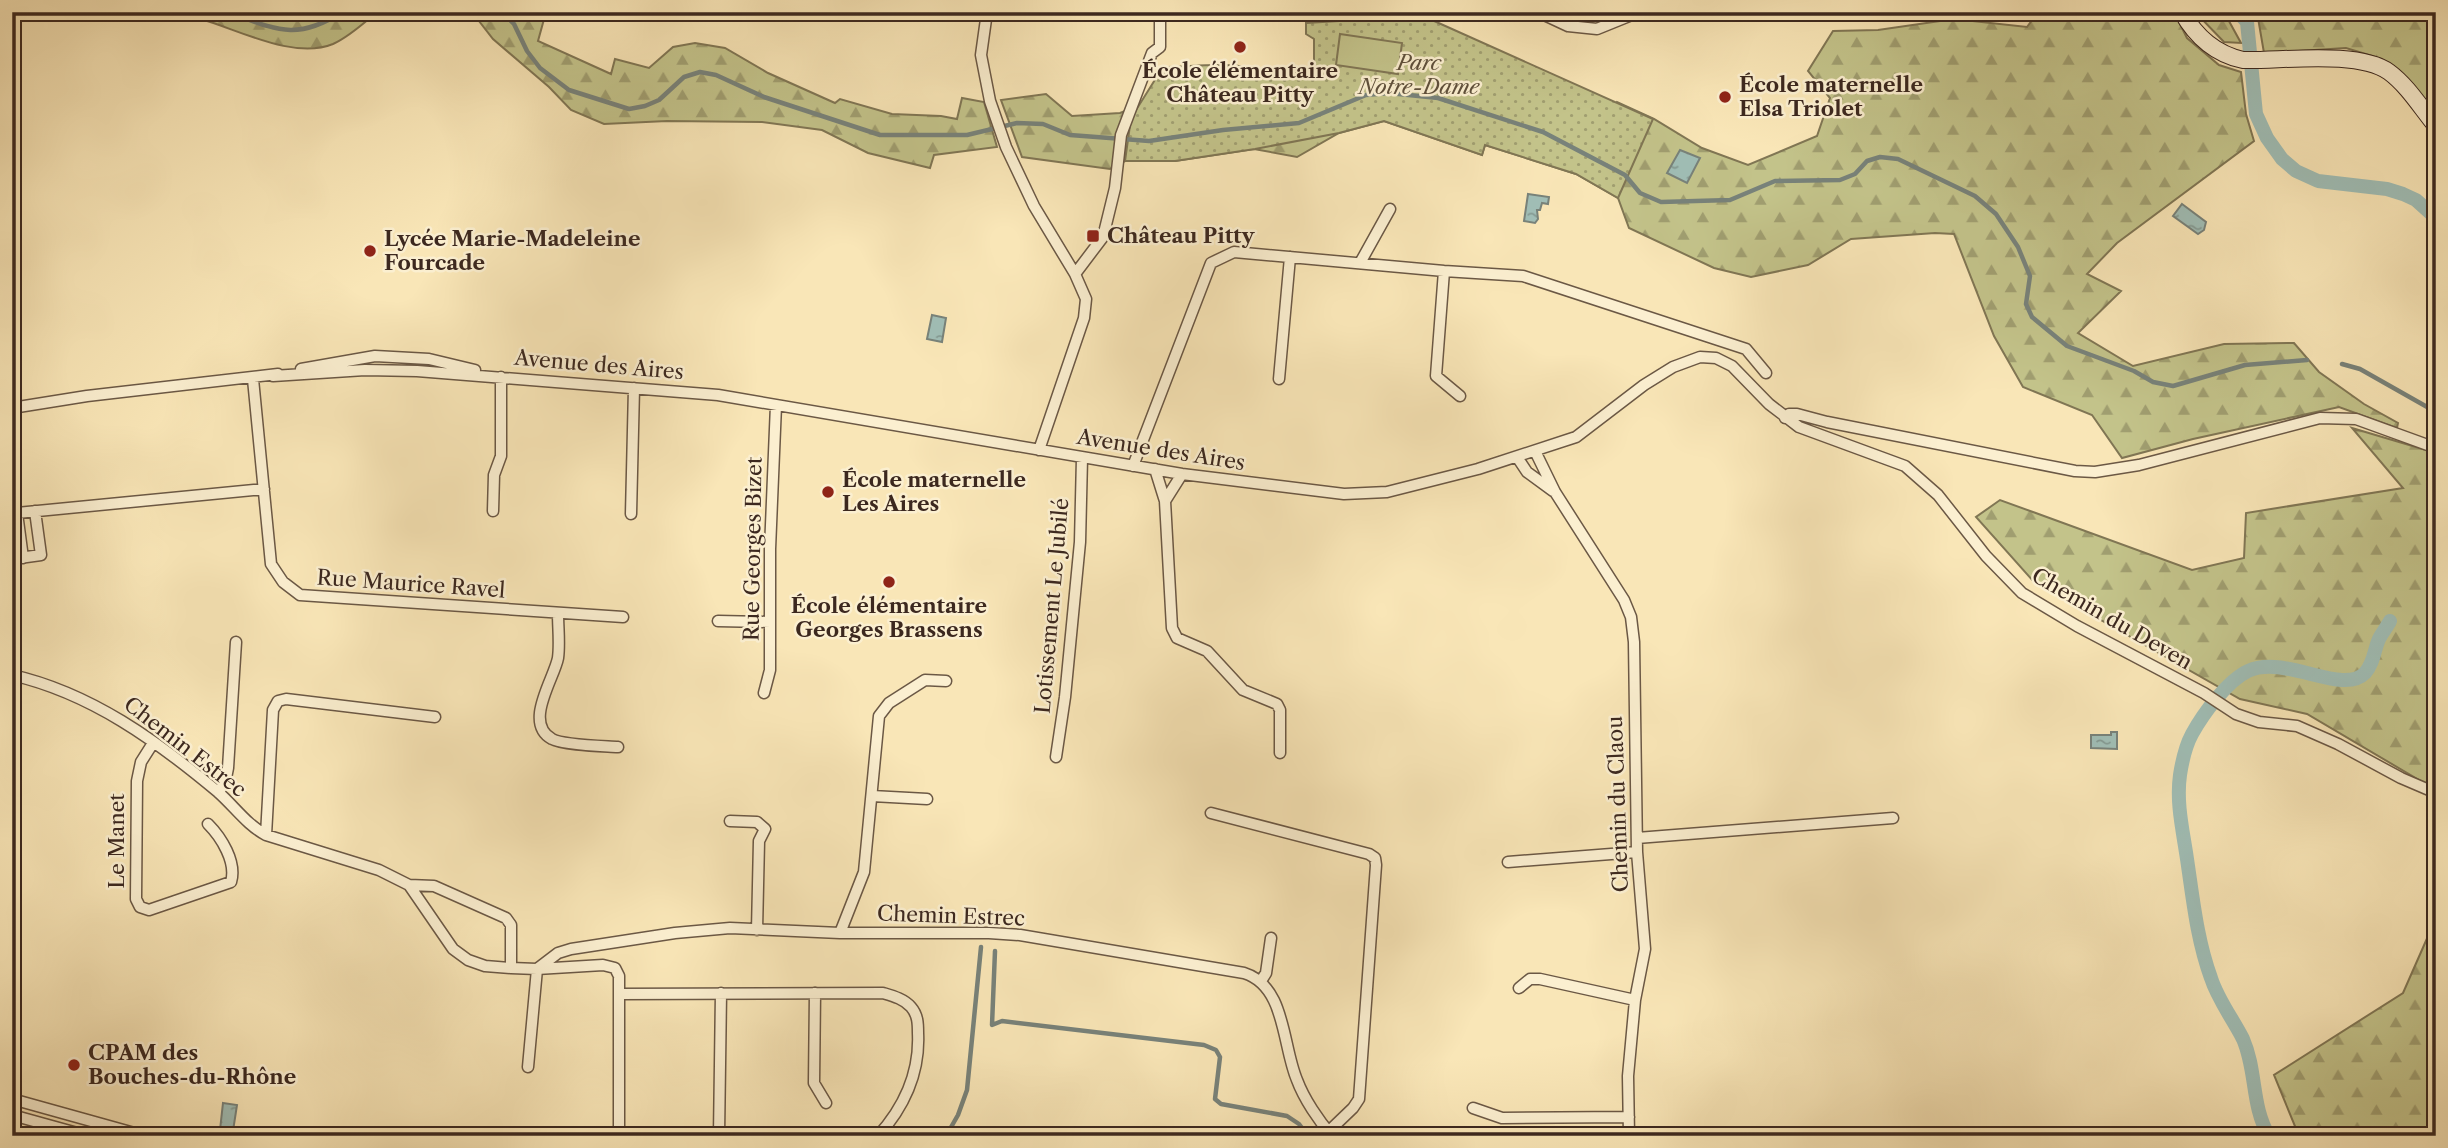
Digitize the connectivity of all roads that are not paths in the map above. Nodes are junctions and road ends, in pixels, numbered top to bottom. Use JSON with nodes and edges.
{"nodes":[{"id":1,"x":987,"y":12,"type":"edge"},
{"id":2,"x":1160,"y":12,"type":"edge"},
{"id":3,"x":1538,"y":12,"type":"edge"},
{"id":4,"x":1639,"y":12,"type":"edge"},
{"id":5,"x":2182,"y":12,"type":"edge"},
{"id":6,"x":2436,"y":126,"type":"edge"},
{"id":7,"x":1390,"y":209,"type":"dead end"},
{"id":8,"x":1290,"y":257,"type":"junction"},
{"id":9,"x":1360,"y":263,"type":"junction"},
{"id":10,"x":1444,"y":271,"type":"junction"},
{"id":11,"x":1075,"y":274,"type":"junction"},
{"id":12,"x":1766,"y":373,"type":"dead end"},
{"id":13,"x":501,"y":377,"type":"junction"},
{"id":14,"x":253,"y":379,"type":"junction"},
{"id":15,"x":1279,"y":379,"type":"dead end"},
{"id":16,"x":634,"y":388,"type":"junction"},
{"id":17,"x":1460,"y":396,"type":"dead end"},
{"id":18,"x":1769,"y":404,"type":"joint"},
{"id":19,"x":776,"y":405,"type":"junction"},
{"id":20,"x":12,"y":408,"type":"edge"},
{"id":21,"x":1785,"y":418,"type":"junction"},
{"id":22,"x":2436,"y":448,"type":"edge"},
{"id":23,"x":1039,"y":450,"type":"junction"},
{"id":24,"x":1535,"y":452,"type":"junction"},
{"id":25,"x":1517,"y":457,"type":"junction"},
{"id":26,"x":1082,"y":458,"type":"junction"},
{"id":27,"x":1133,"y":466,"type":"junction"},
{"id":28,"x":1155,"y":470,"type":"junction"},
{"id":29,"x":1182,"y":474,"type":"junction"},
{"id":30,"x":264,"y":489,"type":"junction"},
{"id":31,"x":1555,"y":492,"type":"junction"},
{"id":32,"x":1165,"y":501,"type":"junction"},
{"id":33,"x":35,"y":511,"type":"junction"},
{"id":34,"x":493,"y":511,"type":"dead end"},
{"id":35,"x":631,"y":514,"type":"dead end"},
{"id":36,"x":18,"y":558,"type":"edge"},
{"id":37,"x":558,"y":614,"type":"junction"},
{"id":38,"x":623,"y":617,"type":"dead end"},
{"id":39,"x":718,"y":621,"type":"dead end"},
{"id":40,"x":770,"y":622,"type":"junction"},
{"id":41,"x":236,"y":642,"type":"dead end"},
{"id":42,"x":12,"y":675,"type":"edge"},
{"id":43,"x":946,"y":681,"type":"dead end"},
{"id":44,"x":764,"y":693,"type":"dead end"},
{"id":45,"x":435,"y":717,"type":"dead end"},
{"id":46,"x":153,"y":743,"type":"junction"},
{"id":47,"x":618,"y":747,"type":"dead end"},
{"id":48,"x":1280,"y":753,"type":"dead end"},
{"id":49,"x":1056,"y":757,"type":"dead end"},
{"id":50,"x":219,"y":793,"type":"junction"},
{"id":51,"x":2436,"y":793,"type":"edge"},
{"id":52,"x":872,"y":796,"type":"junction"},
{"id":53,"x":927,"y":799,"type":"dead end"},
{"id":54,"x":1211,"y":813,"type":"dead end"},
{"id":55,"x":1893,"y":818,"type":"dead end"},
{"id":56,"x":730,"y":821,"type":"dead end"},
{"id":57,"x":208,"y":824,"type":"dead end"},
{"id":58,"x":266,"y":835,"type":"junction"},
{"id":59,"x":1637,"y":838,"type":"junction"},
{"id":60,"x":1637,"y":852,"type":"junction"},
{"id":61,"x":1508,"y":862,"type":"dead end"},
{"id":62,"x":410,"y":885,"type":"junction"},
{"id":63,"x":757,"y":930,"type":"junction"},
{"id":64,"x":840,"y":933,"type":"junction"},
{"id":65,"x":1271,"y":938,"type":"dead end"},
{"id":66,"x":511,"y":968,"type":"junction"},
{"id":67,"x":537,"y":969,"type":"junction"},
{"id":68,"x":1261,"y":981,"type":"junction"},
{"id":69,"x":1519,"y":988,"type":"dead end"},
{"id":70,"x":721,"y":993,"type":"junction"},
{"id":71,"x":815,"y":993,"type":"junction"},
{"id":72,"x":619,"y":994,"type":"junction"},
{"id":73,"x":1634,"y":1000,"type":"junction"},
{"id":74,"x":528,"y":1067,"type":"dead end"},
{"id":75,"x":12,"y":1099,"type":"edge"},
{"id":76,"x":826,"y":1103,"type":"dead end"},
{"id":77,"x":1473,"y":1108,"type":"dead end"},
{"id":78,"x":12,"y":1115,"type":"edge"},
{"id":79,"x":1629,"y":1117,"type":"junction"},
{"id":80,"x":1330,"y":1134,"type":"edge"},
{"id":81,"x":88,"y":1136,"type":"edge"},
{"id":82,"x":145,"y":1136,"type":"edge"},
{"id":83,"x":619,"y":1136,"type":"edge"},
{"id":84,"x":719,"y":1136,"type":"edge"},
{"id":85,"x":878,"y":1136,"type":"edge"},
{"id":86,"x":1629,"y":1136,"type":"edge"}],
"edges":[{"from":1,"to":11,"type":"street"},
{"from":2,"to":11,"type":"street"},
{"from":3,"to":4,"type":"street"},
{"from":5,"to":6,"type":"street"},
{"from":7,"to":9,"type":"street"},
{"from":8,"to":9,"type":"street"},
{"from":8,"to":15,"type":"street"},
{"from":8,"to":27,"type":"street"},
{"from":9,"to":10,"type":"street"},
{"from":10,"to":12,"type":"street"},
{"from":10,"to":17,"type":"street"},
{"from":11,"to":23,"type":"street"},
{"from":13,"to":14,"type":"street","name":"Avenue des Aires"},
{"from":13,"to":16,"type":"street","name":"Avenue des Aires"},
{"from":13,"to":34,"type":"street"},
{"from":14,"to":20,"type":"street","name":"Avenue des Aires"},
{"from":14,"to":30,"type":"street","name":"Rue Maurice Ravel"},
{"from":16,"to":19,"type":"street","name":"Avenue des Aires"},
{"from":16,"to":35,"type":"street"},
{"from":18,"to":21,"type":"street","name":"Chemin du Deven"},
{"from":18,"to":24,"type":"street","name":"Avenue des Aires"},
{"from":19,"to":23,"type":"street","name":"Avenue des Aires"},
{"from":19,"to":40,"type":"street","name":"Rue Georges Bizet"},
{"from":21,"to":22,"type":"street"},
{"from":21,"to":51,"type":"street","name":"Chemin du Deven"},
{"from":23,"to":26,"type":"street","name":"Avenue des Aires"},
{"from":24,"to":25,"type":"street","name":"Avenue des Aires"},
{"from":24,"to":31,"type":"street","name":"Chemin du Claou"},
{"from":25,"to":29,"type":"street","name":"Avenue des Aires"},
{"from":25,"to":31,"type":"street","name":"Chemin du Claou"},
{"from":26,"to":27,"type":"street","name":"Avenue des Aires"},
{"from":26,"to":49,"type":"street","name":"Lotissement Le Jubilé"},
{"from":27,"to":28,"type":"street","name":"Avenue des Aires"},
{"from":28,"to":29,"type":"street","name":"Avenue des Aires"},
{"from":28,"to":32,"type":"street"},
{"from":29,"to":32,"type":"street"},
{"from":30,"to":33,"type":"street"},
{"from":30,"to":37,"type":"street","name":"Rue Maurice Ravel"},
{"from":31,"to":59,"type":"street","name":"Chemin du Claou"},
{"from":32,"to":48,"type":"street"},
{"from":33,"to":36,"type":"street"},
{"from":33,"to":36,"type":"street"},
{"from":37,"to":38,"type":"street","name":"Rue Maurice Ravel"},
{"from":37,"to":47,"type":"street"},
{"from":39,"to":40,"type":"street"},
{"from":40,"to":44,"type":"street","name":"Rue Georges Bizet"},
{"from":41,"to":50,"type":"street"},
{"from":42,"to":46,"type":"street","name":"Chemin Estrec"},
{"from":43,"to":52,"type":"street"},
{"from":45,"to":58,"type":"street"},
{"from":46,"to":50,"type":"street","name":"Chemin Estrec"},
{"from":46,"to":57,"type":"street","name":"Le Manet"},
{"from":50,"to":58,"type":"street","name":"Chemin Estrec"},
{"from":52,"to":53,"type":"street"},
{"from":52,"to":64,"type":"street"},
{"from":54,"to":80,"type":"street"},
{"from":55,"to":59,"type":"street"},
{"from":56,"to":63,"type":"street"},
{"from":58,"to":62,"type":"street","name":"Chemin Estrec"},
{"from":59,"to":60,"type":"street","name":"Chemin du Claou"},
{"from":60,"to":61,"type":"street"},
{"from":60,"to":73,"type":"street","name":"Chemin du Claou"},
{"from":62,"to":66,"type":"street"},
{"from":62,"to":66,"type":"street","name":"Chemin Estrec"},
{"from":63,"to":64,"type":"street","name":"Chemin Estrec"},
{"from":63,"to":67,"type":"street","name":"Chemin Estrec"},
{"from":64,"to":68,"type":"street","name":"Chemin Estrec"},
{"from":65,"to":68,"type":"street"},
{"from":66,"to":67,"type":"street"},
{"from":67,"to":72,"type":"street"},
{"from":67,"to":74,"type":"street"},
{"from":68,"to":80,"type":"street"},
{"from":69,"to":73,"type":"street"},
{"from":70,"to":71,"type":"street"},
{"from":70,"to":72,"type":"street"},
{"from":70,"to":84,"type":"street"},
{"from":71,"to":76,"type":"street"},
{"from":71,"to":85,"type":"street"},
{"from":72,"to":83,"type":"street"},
{"from":73,"to":79,"type":"street","name":"Chemin du Claou"},
{"from":75,"to":82,"type":"street"},
{"from":77,"to":79,"type":"street"},
{"from":78,"to":81,"type":"street"},
{"from":79,"to":86,"type":"street","name":"Chemin du Claou"}]}
